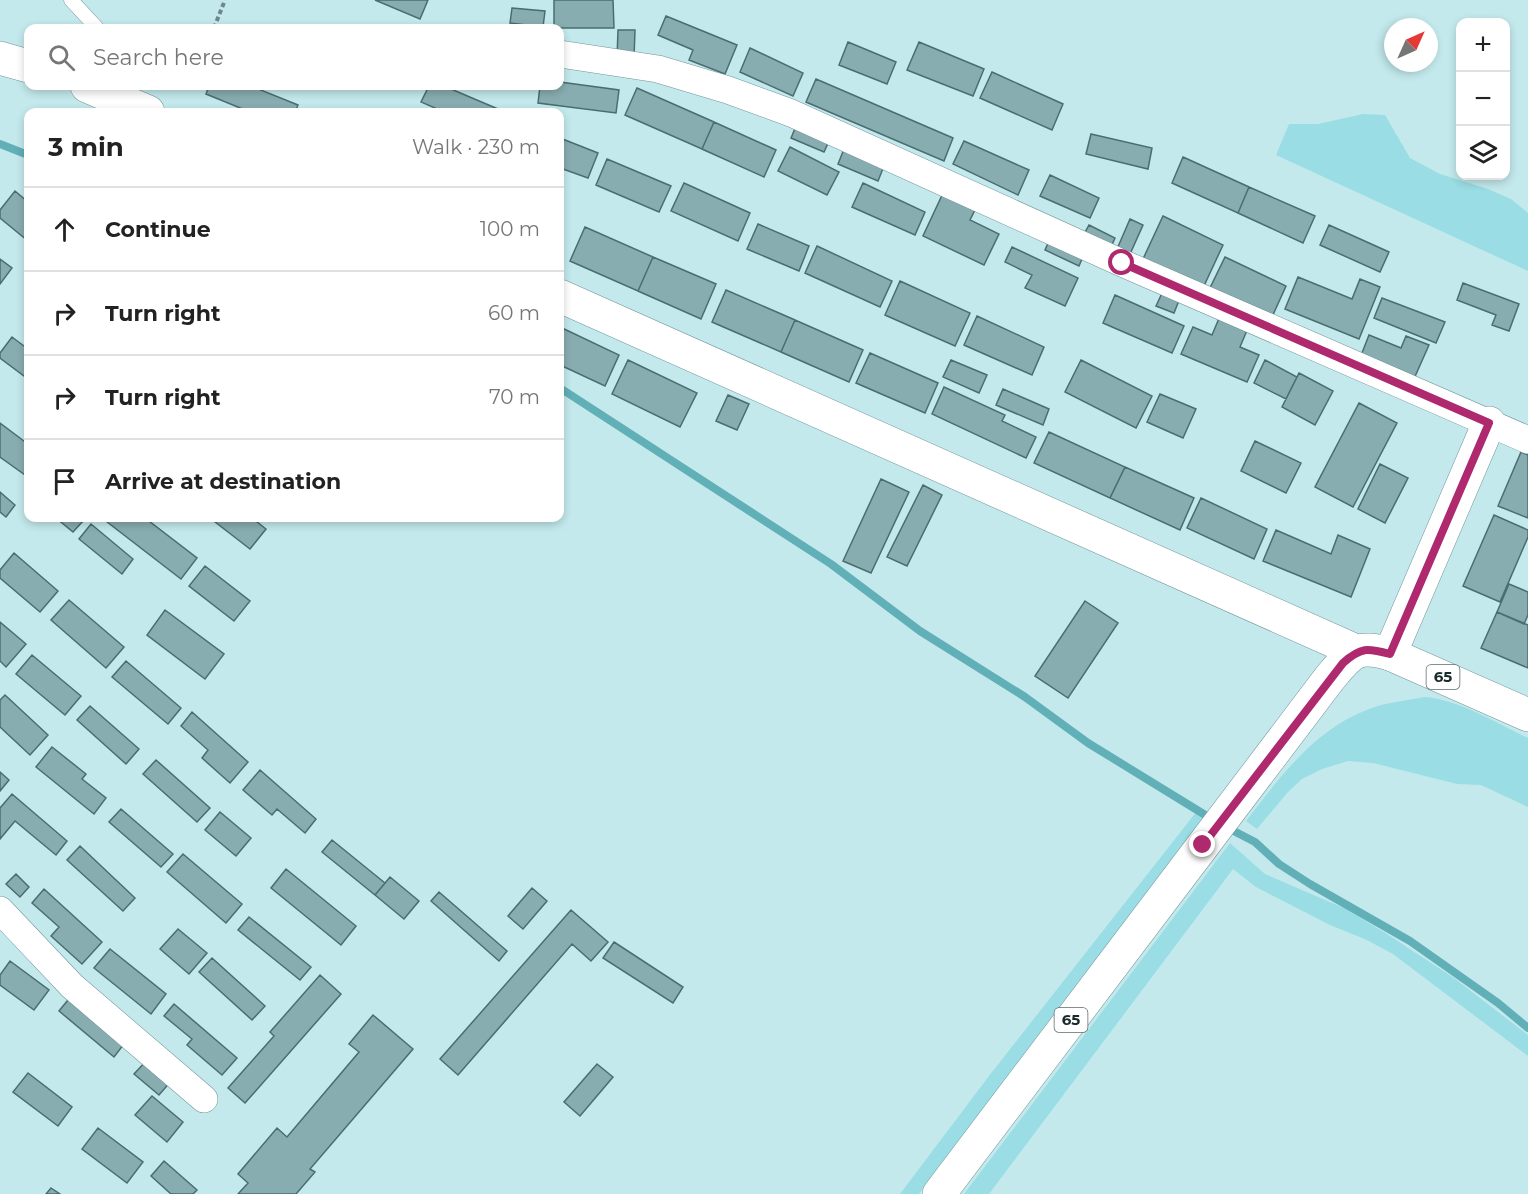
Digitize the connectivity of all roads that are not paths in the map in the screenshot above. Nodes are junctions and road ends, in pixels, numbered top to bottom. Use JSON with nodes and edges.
{"nodes":[{"id":1,"x":71,"y":0,"type":"edge"},
{"id":2,"x":93,"y":24,"type":"edge"},
{"id":3,"x":564,"y":55,"type":"edge"},
{"id":4,"x":0,"y":58,"type":"edge"},
{"id":5,"x":24,"y":65,"type":"edge"},
{"id":6,"x":96,"y":90,"type":"edge"},
{"id":7,"x":139,"y":108,"type":"edge"},
{"id":8,"x":564,"y":298,"type":"edge"},
{"id":9,"x":1489,"y":423,"type":"junction"},
{"id":10,"x":1528,"y":440,"type":"edge"},
{"id":11,"x":1356,"y":651,"type":"junction"},
{"id":12,"x":1390,"y":654,"type":"junction"},
{"id":13,"x":1528,"y":715,"type":"edge"},
{"id":14,"x":0,"y":910,"type":"edge"},
{"id":15,"x":204,"y":1099,"type":"dead end"},
{"id":16,"x":939,"y":1194,"type":"edge"}],
"edges":[{"from":1,"to":2,"type":"lane"},
{"from":3,"to":9,"type":"street"},
{"from":4,"to":5,"type":"street"},
{"from":6,"to":7,"type":"street"},
{"from":8,"to":11,"type":"street"},
{"from":9,"to":10,"type":"street"},
{"from":9,"to":12,"type":"street"},
{"from":11,"to":12,"type":"street","number":"65"},
{"from":11,"to":16,"type":"street","number":"65"},
{"from":12,"to":13,"type":"street","number":"65"},
{"from":14,"to":15,"type":"street"}]}
